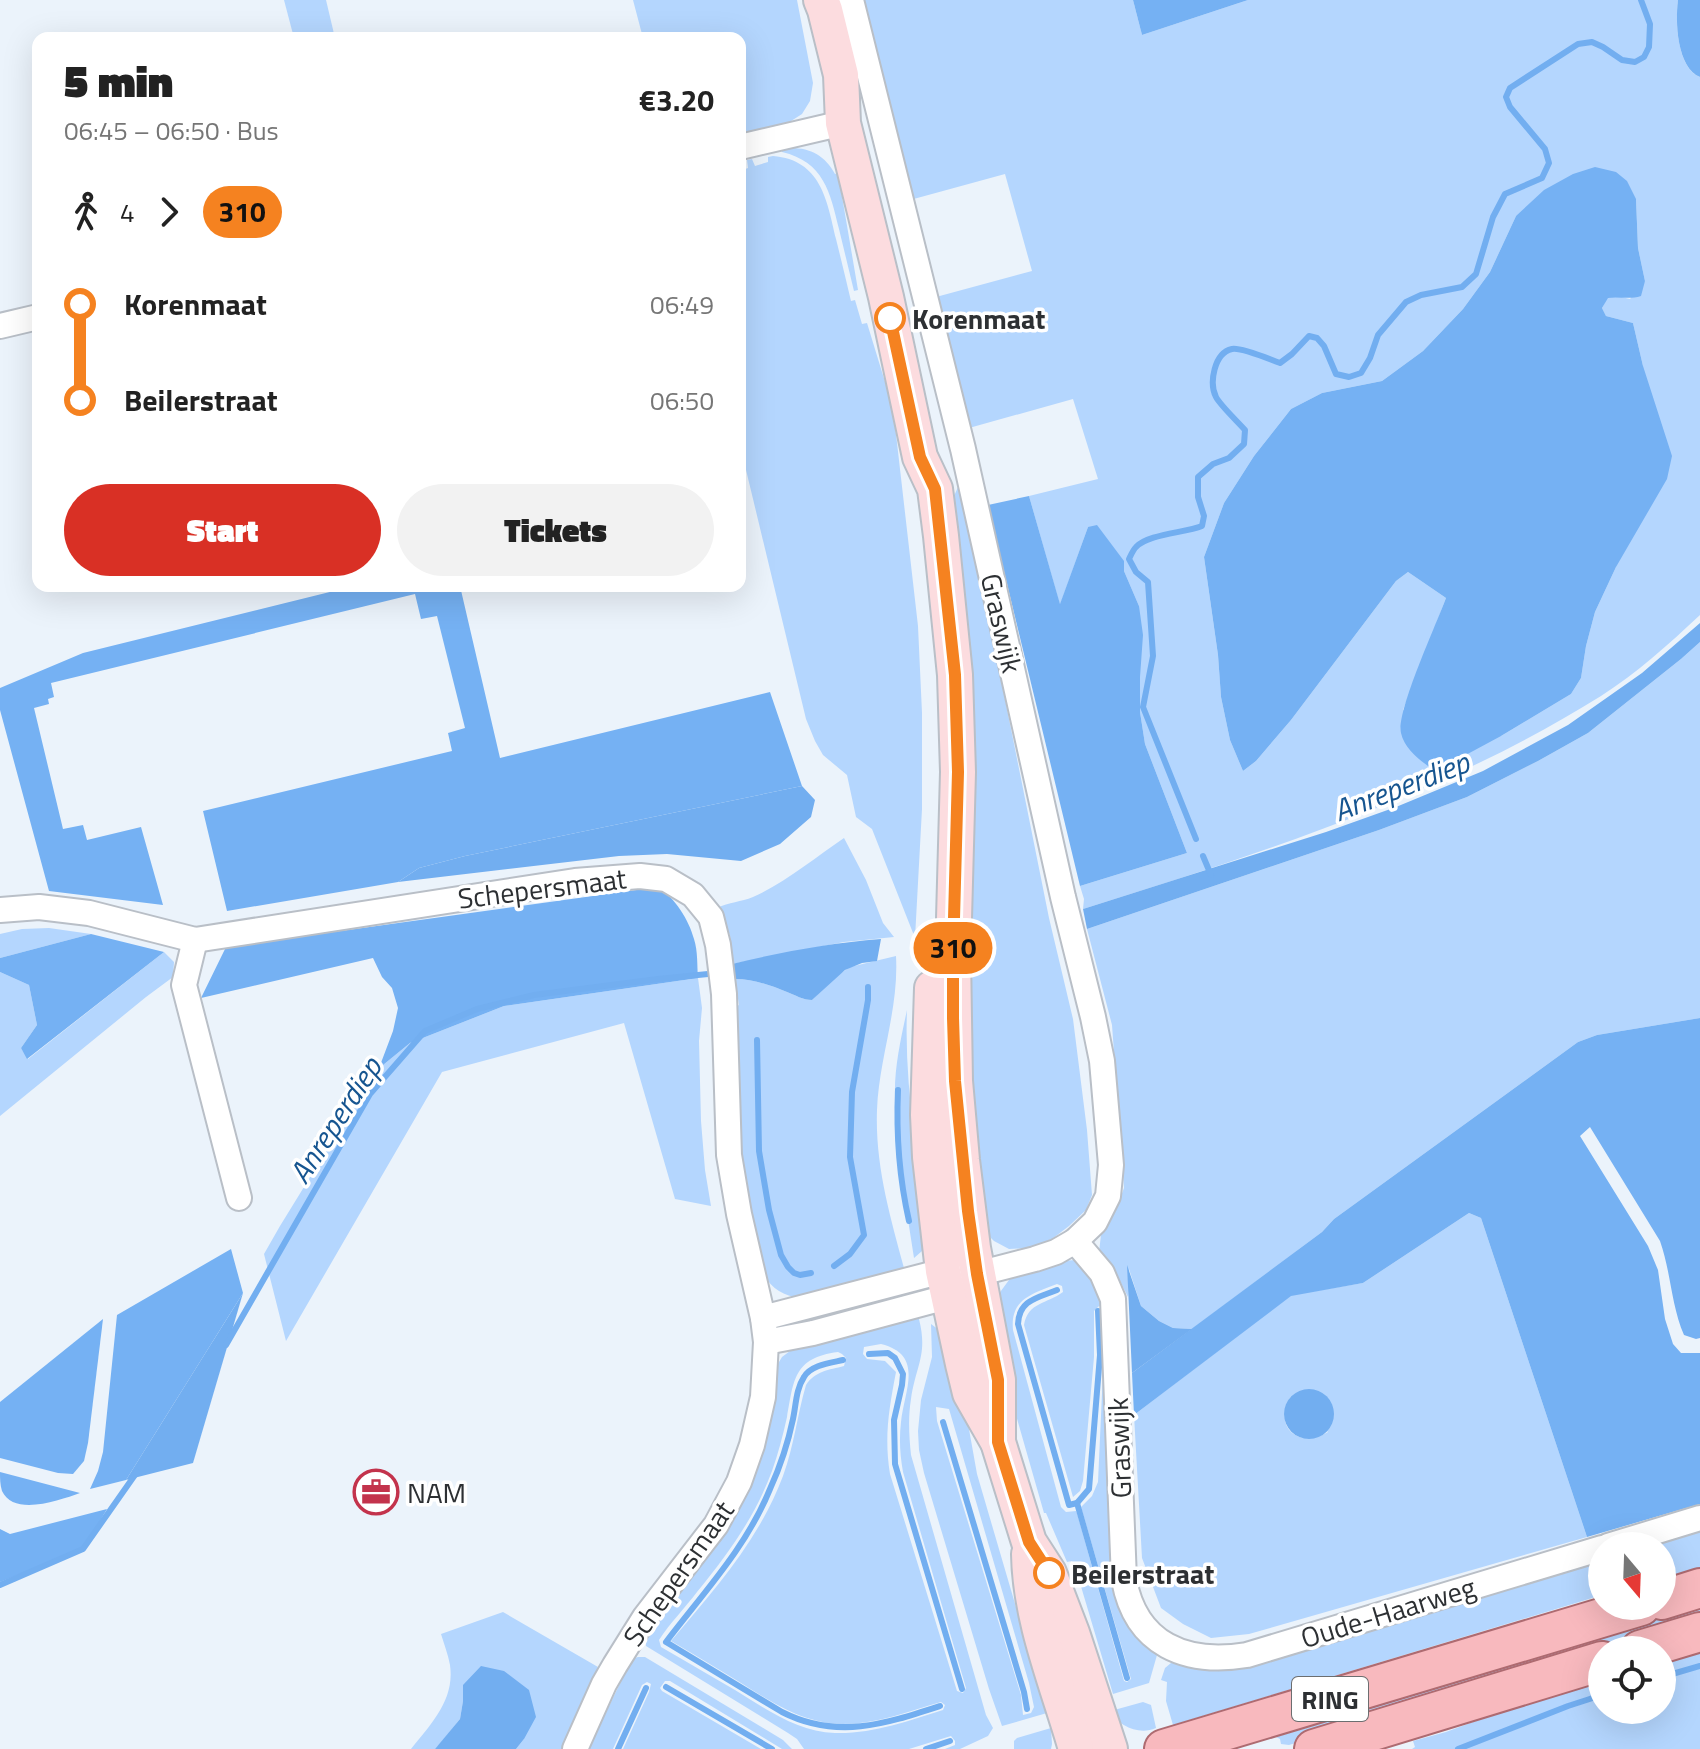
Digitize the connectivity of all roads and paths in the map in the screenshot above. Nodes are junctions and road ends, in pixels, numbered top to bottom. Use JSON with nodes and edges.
{"nodes":[{"id":1,"x":806,"y":0,"type":"edge"},
{"id":2,"x":821,"y":0,"type":"edge"},
{"id":3,"x":851,"y":0,"type":"edge"},
{"id":4,"x":843,"y":123,"type":"junction"},
{"id":5,"x":746,"y":146,"type":"edge"},
{"id":6,"x":32,"y":318,"type":"edge"},
{"id":7,"x":0,"y":326,"type":"edge"},
{"id":8,"x":920,"y":457,"type":"junction"},
{"id":9,"x":0,"y":910,"type":"edge"},
{"id":10,"x":195,"y":940,"type":"junction"},
{"id":11,"x":239,"y":1198,"type":"dead end"},
{"id":12,"x":1075,"y":1241,"type":"junction"},
{"id":13,"x":977,"y":1274,"type":"junction"},
{"id":14,"x":945,"y":1284,"type":"junction"},
{"id":15,"x":763,"y":1318,"type":"junction"},
{"id":16,"x":766,"y":1342,"type":"junction"},
{"id":17,"x":998,"y":1442,"type":"junction"},
{"id":18,"x":1700,"y":1518,"type":"edge"},
{"id":19,"x":1654,"y":1532,"type":"edge"},
{"id":20,"x":1029,"y":1542,"type":"junction"},
{"id":21,"x":1588,"y":1552,"type":"edge"},
{"id":22,"x":1700,"y":1588,"type":"edge"},
{"id":23,"x":1676,"y":1596,"type":"edge"},
{"id":24,"x":1594,"y":1620,"type":"edge"},
{"id":25,"x":1700,"y":1632,"type":"edge"},
{"id":26,"x":1676,"y":1639,"type":"edge"},
{"id":27,"x":1172,"y":1648,"type":"joint"},
{"id":28,"x":1588,"y":1665,"type":"edge"},
{"id":29,"x":575,"y":1749,"type":"edge"},
{"id":30,"x":1076,"y":1749,"type":"edge"},
{"id":31,"x":1110,"y":1749,"type":"edge"},
{"id":32,"x":1164,"y":1749,"type":"edge"},
{"id":33,"x":1314,"y":1749,"type":"edge"}],
"edges":[{"from":1,"to":4,"type":"main road","name":"Graswijk"},
{"from":2,"to":4,"type":"main road","name":"Graswijk"},
{"from":3,"to":12,"type":"street","name":"Graswijk"},
{"from":4,"to":5,"type":"street"},
{"from":4,"to":8,"type":"main road","name":"Graswijk"},
{"from":6,"to":7,"type":"street"},
{"from":8,"to":13,"type":"main road","name":"Graswijk"},
{"from":8,"to":14,"type":"main road","name":"Graswijk"},
{"from":9,"to":10,"type":"street","name":"Schepersmaat"},
{"from":10,"to":11,"type":"street"},
{"from":10,"to":15,"type":"street","name":"Schepersmaat"},
{"from":12,"to":13,"type":"street","name":"Graswijk"},
{"from":12,"to":27,"type":"street","name":"Graswijk"},
{"from":13,"to":14,"type":"street","name":"Graswijk"},
{"from":13,"to":17,"type":"main road","name":"Graswijk"},
{"from":14,"to":15,"type":"street"},
{"from":14,"to":16,"type":"street"},
{"from":14,"to":17,"type":"main road","name":"Graswijk"},
{"from":15,"to":16,"type":"street","name":"Schepersmaat"},
{"from":16,"to":29,"type":"street","name":"Schepersmaat"},
{"from":17,"to":20,"type":"main road","name":"Graswijk"},
{"from":18,"to":19,"type":"street"},
{"from":20,"to":30,"type":"main road","name":"Graswijk"},
{"from":20,"to":31,"type":"main road","name":"Graswijk"},
{"from":21,"to":27,"type":"street","name":"Oude-Haarweg"},
{"from":22,"to":23,"type":"main road"},
{"from":24,"to":32,"type":"main road","number":"RING"},
{"from":25,"to":26,"type":"main road"},
{"from":28,"to":33,"type":"main road","number":"RING"}]}
